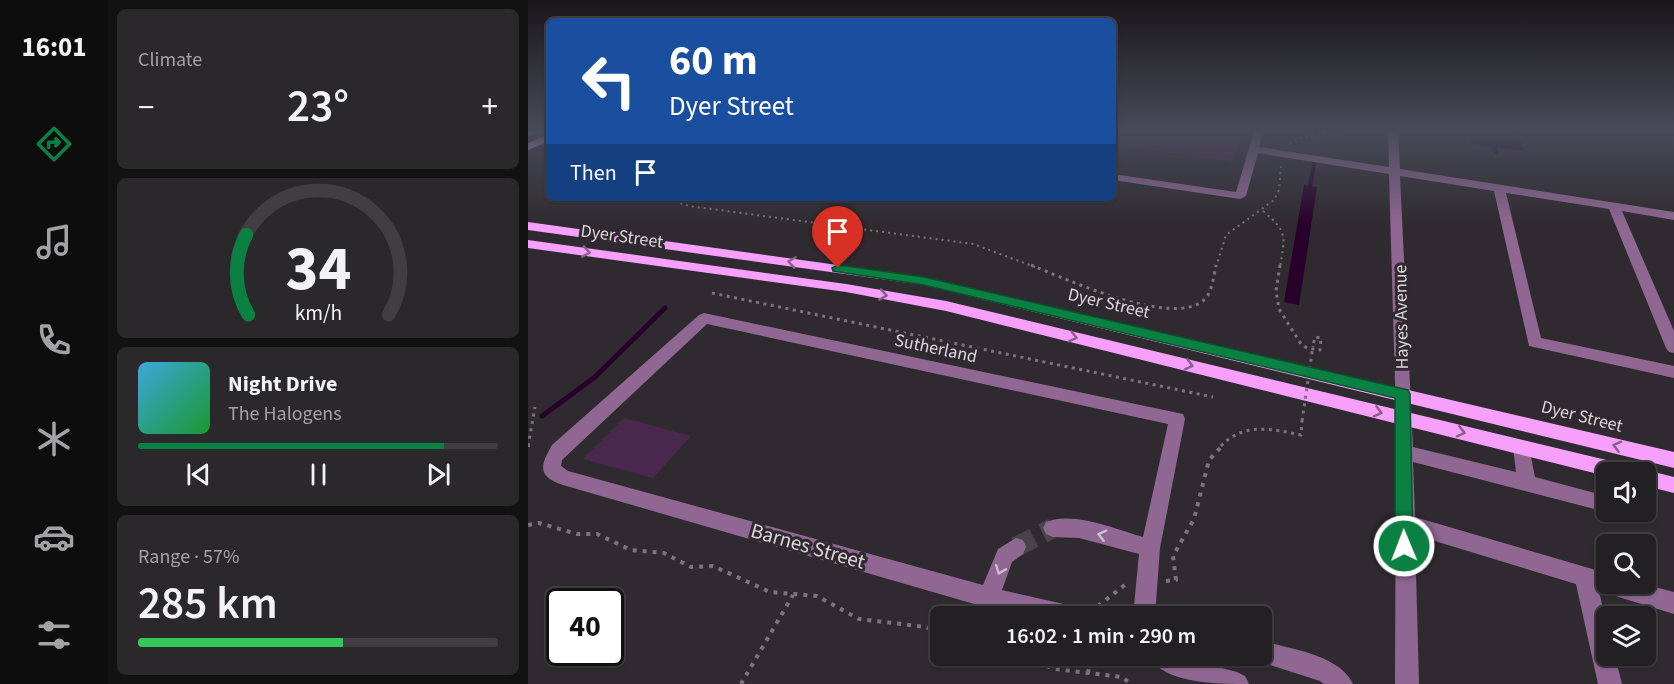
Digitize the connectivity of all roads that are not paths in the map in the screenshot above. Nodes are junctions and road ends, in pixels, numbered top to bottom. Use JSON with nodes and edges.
{"nodes":[{"id":1,"x":1249,"y":163,"type":"edge"},
{"id":2,"x":1348,"y":163,"type":"edge"},
{"id":3,"x":1395,"y":163,"type":"edge"},
{"id":4,"x":1395,"y":170,"type":"junction"},
{"id":5,"x":1116,"y":177,"type":"edge"},
{"id":6,"x":1499,"y":188,"type":"junction"},
{"id":7,"x":1614,"y":206,"type":"junction"},
{"id":8,"x":1674,"y":216,"type":"edge"},
{"id":9,"x":528,"y":226,"type":"edge"},
{"id":10,"x":528,"y":244,"type":"edge"},
{"id":11,"x":1674,"y":348,"type":"edge"},
{"id":12,"x":1674,"y":372,"type":"edge"},
{"id":13,"x":1402,"y":394,"type":"junction"},
{"id":14,"x":1404,"y":418,"type":"junction"},
{"id":15,"x":1522,"y":447,"type":"junction"},
{"id":16,"x":1404,"y":452,"type":"junction"},
{"id":17,"x":1674,"y":460,"type":"edge"},
{"id":18,"x":551,"y":469,"type":"joint"},
{"id":19,"x":1596,"y":471,"type":"edge"},
{"id":20,"x":1656,"y":480,"type":"edge"},
{"id":21,"x":1527,"y":483,"type":"junction"},
{"id":22,"x":1674,"y":485,"type":"edge"},
{"id":23,"x":1596,"y":501,"type":"edge"},
{"id":24,"x":1404,"y":523,"type":"junction"},
{"id":25,"x":1053,"y":528,"type":"tunnel mouth"},
{"id":26,"x":1016,"y":547,"type":"tunnel mouth"},
{"id":27,"x":1150,"y":548,"type":"junction"},
{"id":28,"x":1585,"y":577,"type":"junction"},
{"id":29,"x":1596,"y":580,"type":"edge"},
{"id":30,"x":1644,"y":594,"type":"edge"},
{"id":31,"x":988,"y":597,"type":"junction"},
{"id":32,"x":1674,"y":603,"type":"edge"},
{"id":33,"x":1026,"y":606,"type":"edge"},
{"id":34,"x":1145,"y":606,"type":"edge"},
{"id":35,"x":1272,"y":655,"type":"edge"},
{"id":36,"x":1175,"y":666,"type":"edge"},
{"id":37,"x":1237,"y":684,"type":"edge"},
{"id":38,"x":1341,"y":684,"type":"edge"},
{"id":39,"x":1407,"y":684,"type":"edge"},
{"id":40,"x":1610,"y":684,"type":"edge"}],
"edges":[{"from":1,"to":5,"type":"street"},
{"from":2,"to":4,"type":"street"},
{"from":3,"to":4,"type":"street","name":"Hayes Avenue"},
{"from":4,"to":6,"type":"street"},
{"from":4,"to":13,"type":"street","name":"Hayes Avenue"},
{"from":6,"to":7,"type":"street"},
{"from":6,"to":12,"type":"street"},
{"from":7,"to":8,"type":"street"},
{"from":7,"to":11,"type":"street"},
{"from":13,"to":9,"type":"main road","name":"Dyer Street","one_way":true},
{"from":10,"to":14,"type":"main road","name":"Dyer Street","one_way":true},
{"from":13,"to":14,"type":"street","name":"Hayes Avenue"},
{"from":17,"to":13,"type":"main road","name":"Dyer Street","one_way":true},
{"from":14,"to":15,"type":"main road","name":"Dyer Street","one_way":true},
{"from":14,"to":16,"type":"street","name":"Hayes Avenue"},
{"from":15,"to":19,"type":"main road","name":"Dyer Street"},
{"from":15,"to":21,"type":"street"},
{"from":16,"to":21,"type":"street"},
{"from":16,"to":24,"type":"street","name":"Hayes Avenue"},
{"from":18,"to":27,"type":"street","name":"Sutherland"},
{"from":18,"to":31,"type":"street","name":"Barnes Street"},
{"from":20,"to":22,"type":"main road"},
{"from":21,"to":23,"type":"street"},
{"from":24,"to":28,"type":"street"},
{"from":24,"to":39,"type":"street","name":"Hayes Avenue"},
{"from":27,"to":25,"type":"street","one_way":true},
{"from":26,"to":31,"type":"street","one_way":true},
{"from":27,"to":34,"type":"street","name":"Sutherland"},
{"from":28,"to":29,"type":"street"},
{"from":28,"to":40,"type":"street"},
{"from":30,"to":32,"type":"street"},
{"from":31,"to":33,"type":"street","name":"Barnes Street"},
{"from":35,"to":38,"type":"street"},
{"from":36,"to":37,"type":"street"}]}
